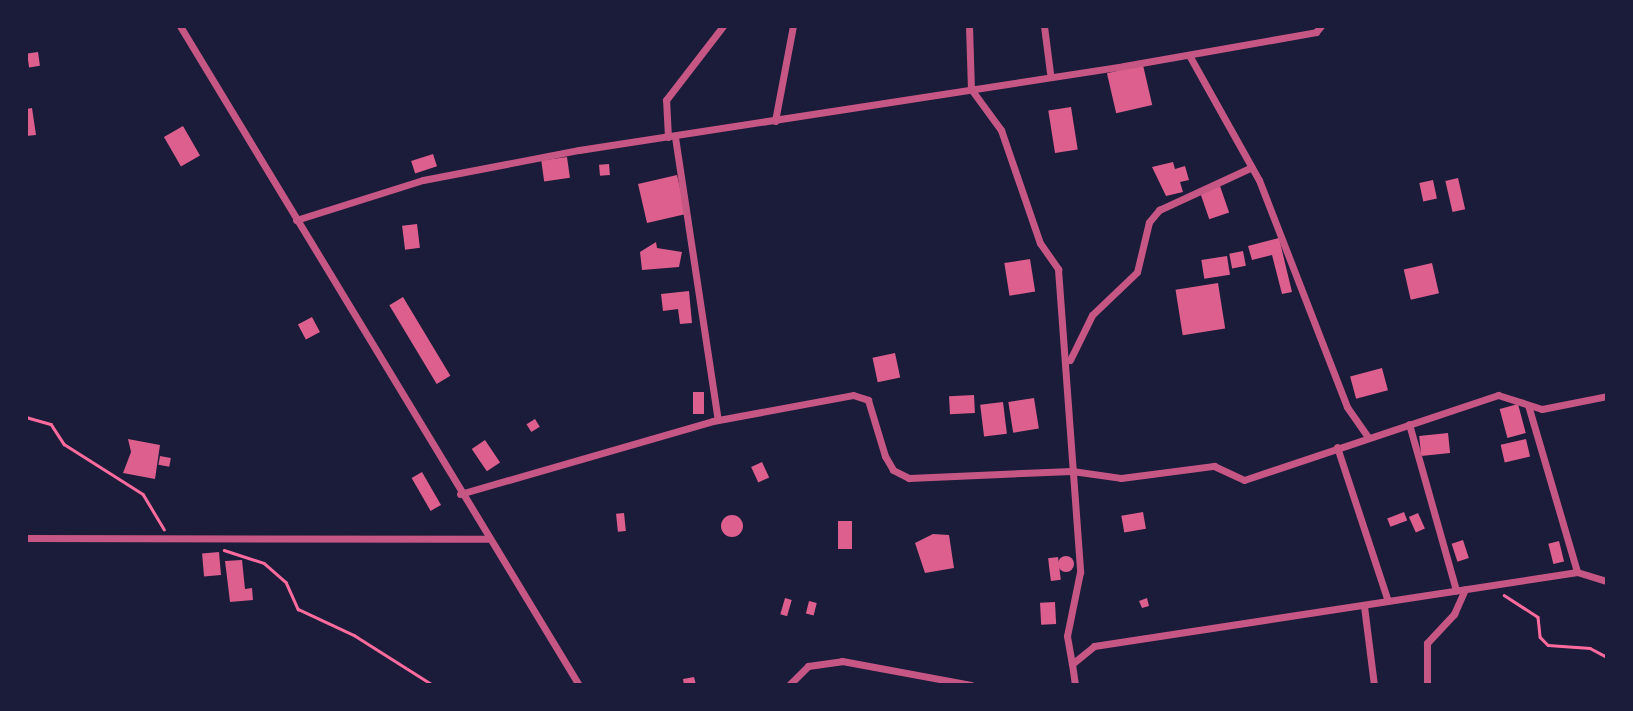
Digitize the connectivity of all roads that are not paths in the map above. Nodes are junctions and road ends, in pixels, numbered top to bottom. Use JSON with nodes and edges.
{"nodes":[{"id":1,"x":180,"y":26,"type":"edge"},
{"id":2,"x":723,"y":26,"type":"edge"},
{"id":3,"x":793,"y":26,"type":"edge"},
{"id":4,"x":969,"y":26,"type":"edge"},
{"id":5,"x":1044,"y":26,"type":"edge"},
{"id":6,"x":1321,"y":26,"type":"edge"},
{"id":7,"x":1189,"y":55,"type":"junction"},
{"id":8,"x":1050,"y":73,"type":"junction"},
{"id":9,"x":971,"y":89,"type":"junction"},
{"id":10,"x":775,"y":121,"type":"junction"},
{"id":11,"x":672,"y":137,"type":"junction"},
{"id":12,"x":1252,"y":167,"type":"junction"},
{"id":13,"x":296,"y":220,"type":"junction"},
{"id":14,"x":1069,"y":361,"type":"junction"},
{"id":15,"x":1607,"y":396,"type":"edge"},
{"id":16,"x":1528,"y":405,"type":"junction"},
{"id":17,"x":718,"y":420,"type":"junction"},
{"id":18,"x":1409,"y":424,"type":"junction"},
{"id":19,"x":1367,"y":436,"type":"junction"},
{"id":20,"x":1337,"y":447,"type":"junction"},
{"id":21,"x":1072,"y":471,"type":"junction"},
{"id":22,"x":460,"y":494,"type":"junction"},
{"id":23,"x":26,"y":538,"type":"edge"},
{"id":24,"x":487,"y":539,"type":"junction"},
{"id":25,"x":1577,"y":572,"type":"junction"},
{"id":26,"x":1607,"y":581,"type":"edge"},
{"id":27,"x":1461,"y":589,"type":"junction"},
{"id":28,"x":1388,"y":601,"type":"junction"},
{"id":29,"x":1364,"y":606,"type":"junction"},
{"id":30,"x":1072,"y":664,"type":"junction"},
{"id":31,"x":579,"y":685,"type":"edge"},
{"id":32,"x":789,"y":685,"type":"edge"},
{"id":33,"x":971,"y":685,"type":"edge"},
{"id":34,"x":1075,"y":685,"type":"edge"},
{"id":35,"x":1374,"y":685,"type":"edge"},
{"id":36,"x":1427,"y":685,"type":"edge"}],
"edges":[{"from":1,"to":13,"type":"street"},
{"from":2,"to":11,"type":"street"},
{"from":3,"to":10,"type":"street"},
{"from":4,"to":9,"type":"street"},
{"from":5,"to":8,"type":"street"},
{"from":6,"to":7,"type":"street"},
{"from":7,"to":8,"type":"street"},
{"from":7,"to":12,"type":"street"},
{"from":8,"to":9,"type":"street"},
{"from":9,"to":10,"type":"street"},
{"from":9,"to":14,"type":"street"},
{"from":10,"to":11,"type":"street"},
{"from":11,"to":13,"type":"street"},
{"from":11,"to":17,"type":"street"},
{"from":12,"to":14,"type":"street"},
{"from":12,"to":19,"type":"street"},
{"from":13,"to":22,"type":"street"},
{"from":14,"to":21,"type":"street"},
{"from":15,"to":16,"type":"street"},
{"from":16,"to":18,"type":"street"},
{"from":16,"to":25,"type":"street"},
{"from":17,"to":21,"type":"street"},
{"from":17,"to":22,"type":"street"},
{"from":18,"to":19,"type":"street"},
{"from":18,"to":27,"type":"street"},
{"from":19,"to":20,"type":"street"},
{"from":20,"to":21,"type":"street"},
{"from":20,"to":28,"type":"street"},
{"from":21,"to":30,"type":"street"},
{"from":22,"to":24,"type":"street"},
{"from":23,"to":24,"type":"street"},
{"from":24,"to":31,"type":"street"},
{"from":25,"to":26,"type":"street"},
{"from":25,"to":27,"type":"street"},
{"from":27,"to":28,"type":"street"},
{"from":27,"to":36,"type":"street"},
{"from":28,"to":29,"type":"street"},
{"from":29,"to":30,"type":"street"},
{"from":29,"to":35,"type":"street"},
{"from":30,"to":34,"type":"street"},
{"from":32,"to":33,"type":"street"}]}
